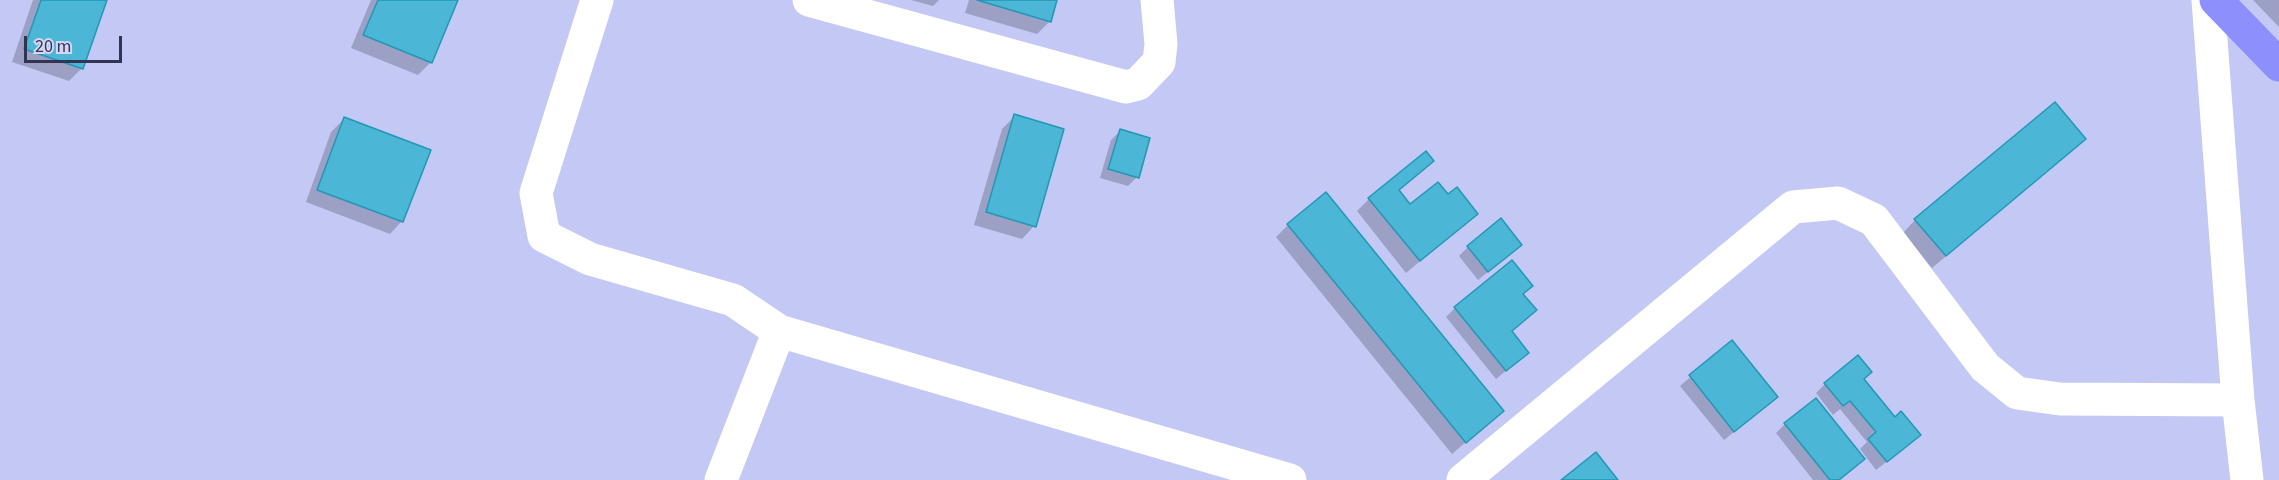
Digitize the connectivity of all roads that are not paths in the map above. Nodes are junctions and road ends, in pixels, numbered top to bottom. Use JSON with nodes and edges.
{"nodes":[{"id":1,"x":597,"y":0,"type":"edge"},
{"id":2,"x":809,"y":0,"type":"edge"},
{"id":3,"x":1157,"y":0,"type":"edge"},
{"id":4,"x":2208,"y":0,"type":"edge"},
{"id":5,"x":2216,"y":0,"type":"edge"},
{"id":6,"x":2279,"y":64,"type":"edge"},
{"id":7,"x":779,"y":331,"type":"junction"},
{"id":8,"x":2238,"y":400,"type":"junction"},
{"id":9,"x":721,"y":480,"type":"edge"},
{"id":10,"x":1290,"y":480,"type":"edge"},
{"id":11,"x":1463,"y":480,"type":"edge"},
{"id":12,"x":2247,"y":480,"type":"edge"}],
"edges":[{"from":1,"to":7,"type":"street"},
{"from":2,"to":3,"type":"street"},
{"from":4,"to":8,"type":"street"},
{"from":5,"to":6,"type":"highway"},
{"from":7,"to":9,"type":"street"},
{"from":7,"to":10,"type":"street"},
{"from":8,"to":11,"type":"street"},
{"from":8,"to":12,"type":"street"}]}
